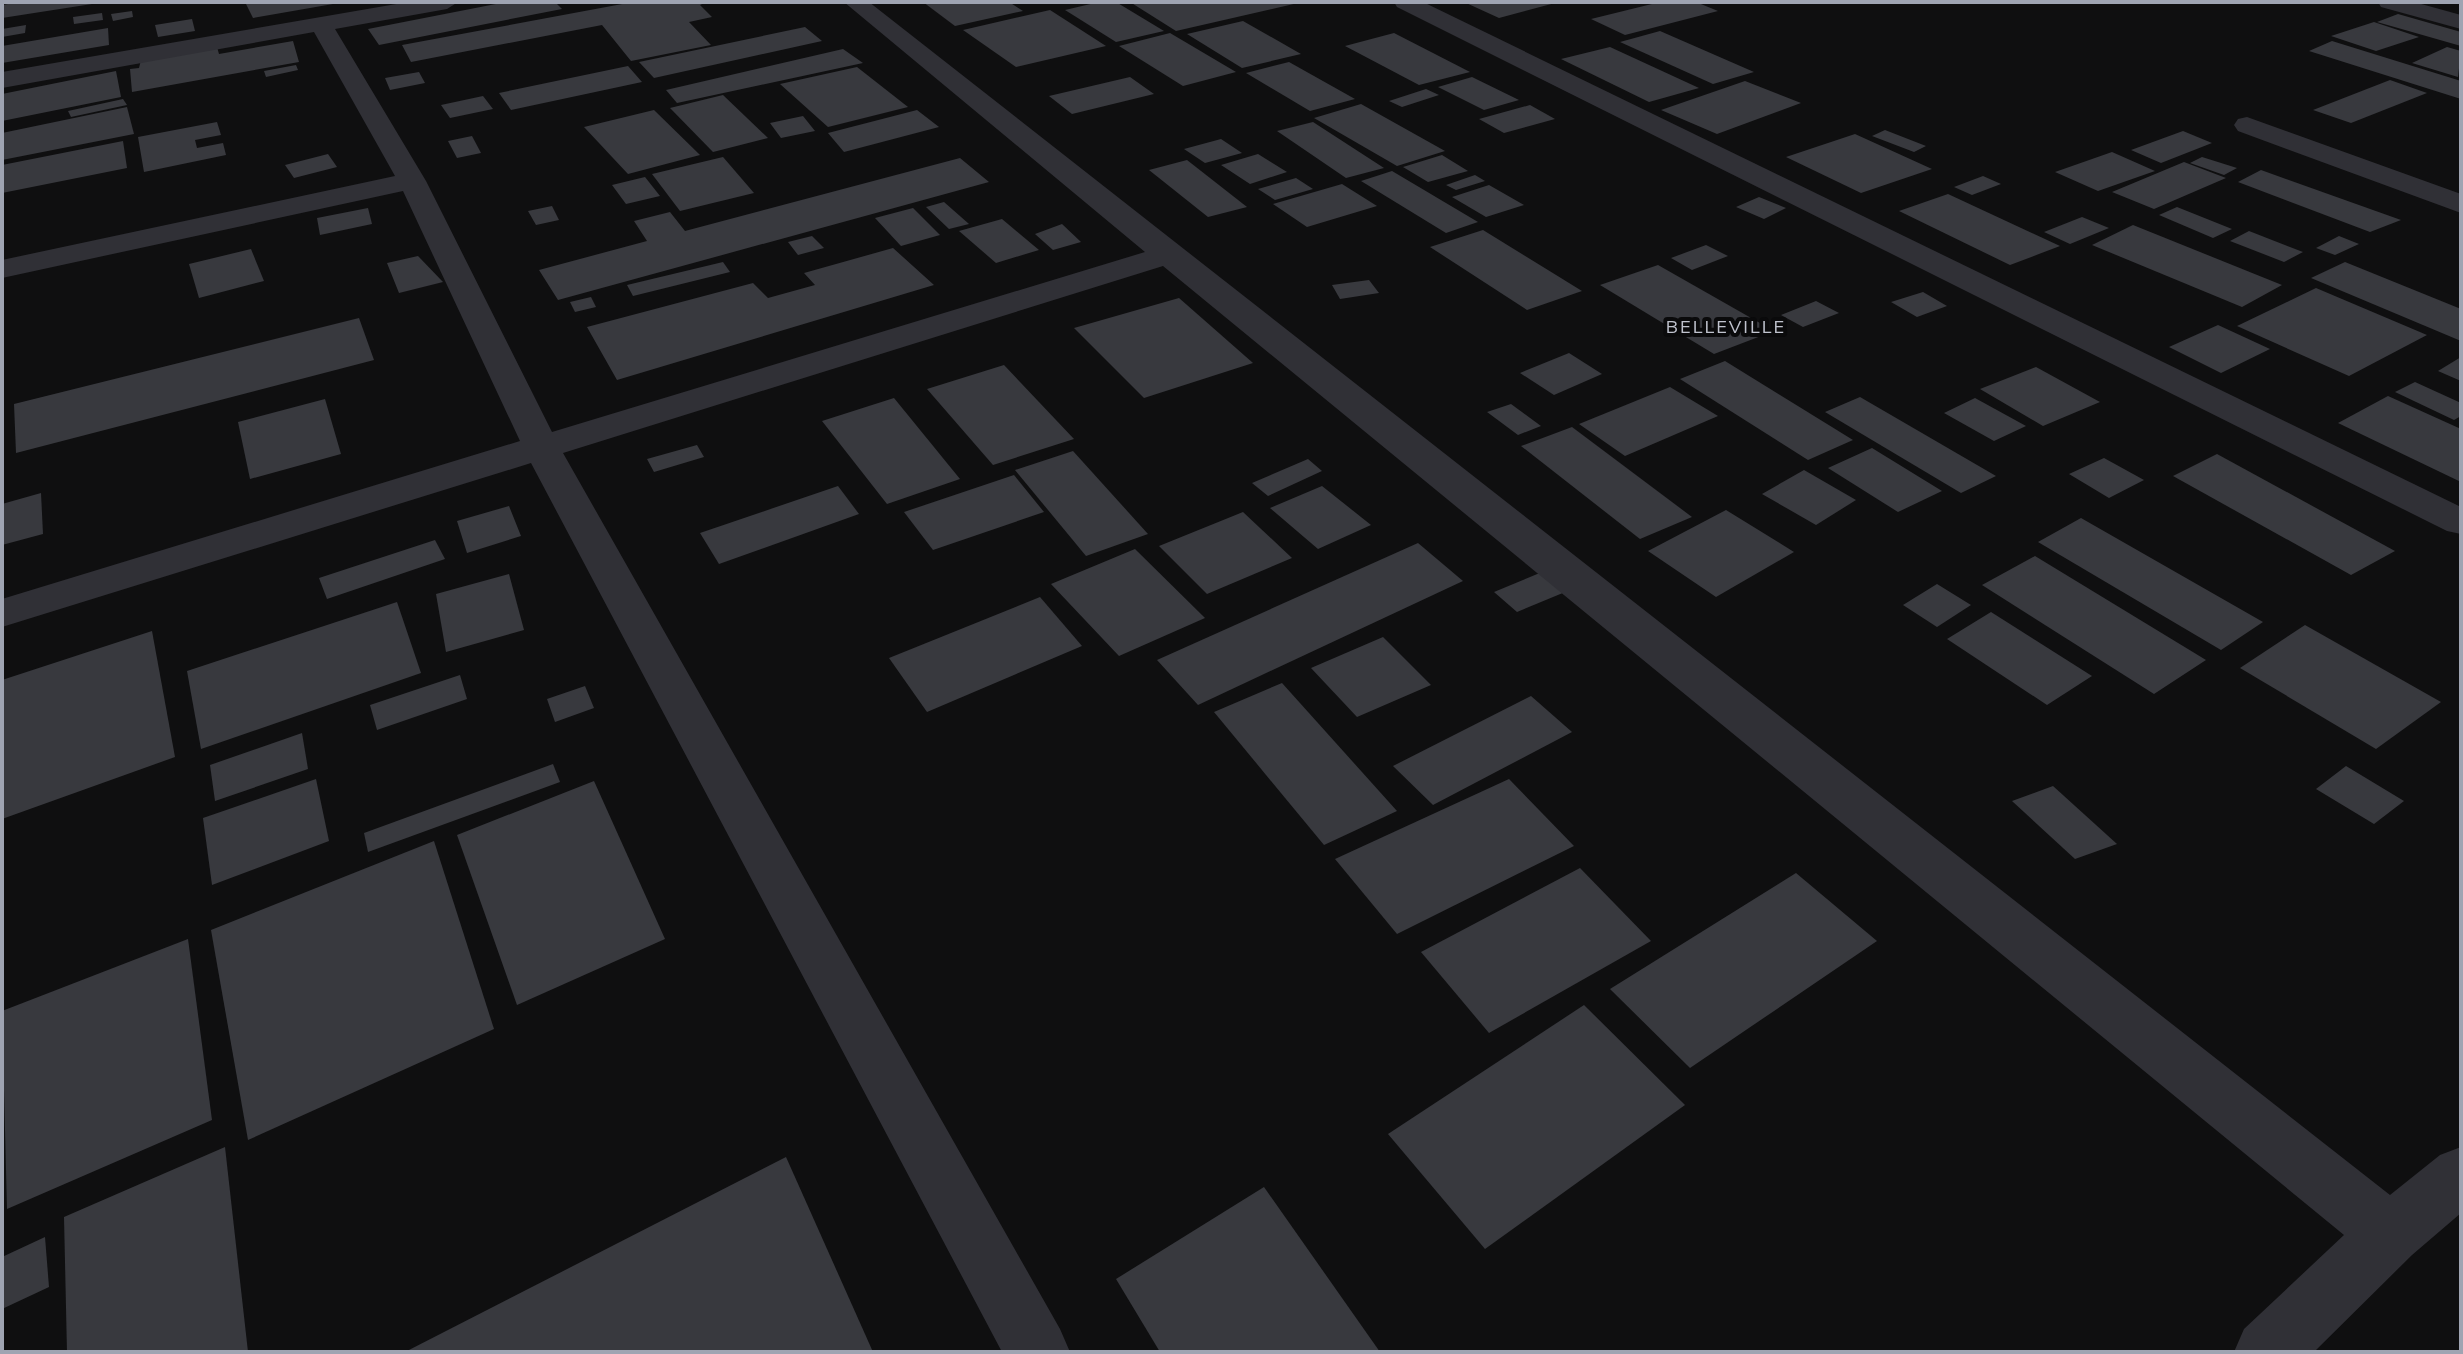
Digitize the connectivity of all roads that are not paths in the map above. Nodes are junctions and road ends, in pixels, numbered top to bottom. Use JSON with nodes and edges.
{"nodes":[{"id":1,"x":447,"y":2,"type":"edge"},
{"id":2,"x":855,"y":2,"type":"edge"},
{"id":3,"x":1405,"y":2,"type":"edge"},
{"id":4,"x":2389,"y":2,"type":"edge"},
{"id":5,"x":2461,"y":22,"type":"edge"},
{"id":6,"x":321,"y":25,"type":"junction"},
{"id":7,"x":2,"y":80,"type":"edge"},
{"id":8,"x":2247,"y":125,"type":"dead end"},
{"id":9,"x":412,"y":181,"type":"junction"},
{"id":10,"x":2461,"y":204,"type":"edge"},
{"id":11,"x":1166,"y":255,"type":"junction"},
{"id":12,"x":2,"y":269,"type":"edge"},
{"id":13,"x":541,"y":446,"type":"junction"},
{"id":14,"x":2461,"y":522,"type":"edge"},
{"id":15,"x":2,"y":613,"type":"edge"},
{"id":16,"x":2461,"y":1175,"type":"edge"},
{"id":17,"x":2390,"y":1234,"type":"junction"},
{"id":18,"x":1037,"y":1352,"type":"edge"},
{"id":19,"x":2267,"y":1352,"type":"edge"}],
"edges":[{"from":1,"to":6,"type":"street"},
{"from":2,"to":11,"type":"street"},
{"from":3,"to":14,"type":"street"},
{"from":4,"to":5,"type":"street"},
{"from":6,"to":7,"type":"street"},
{"from":6,"to":9,"type":"street"},
{"from":8,"to":10,"type":"street"},
{"from":9,"to":12,"type":"street"},
{"from":9,"to":13,"type":"street"},
{"from":11,"to":13,"type":"street"},
{"from":11,"to":17,"type":"street"},
{"from":13,"to":15,"type":"street"},
{"from":13,"to":18,"type":"street"},
{"from":16,"to":17,"type":"street"},
{"from":17,"to":19,"type":"street"}]}
